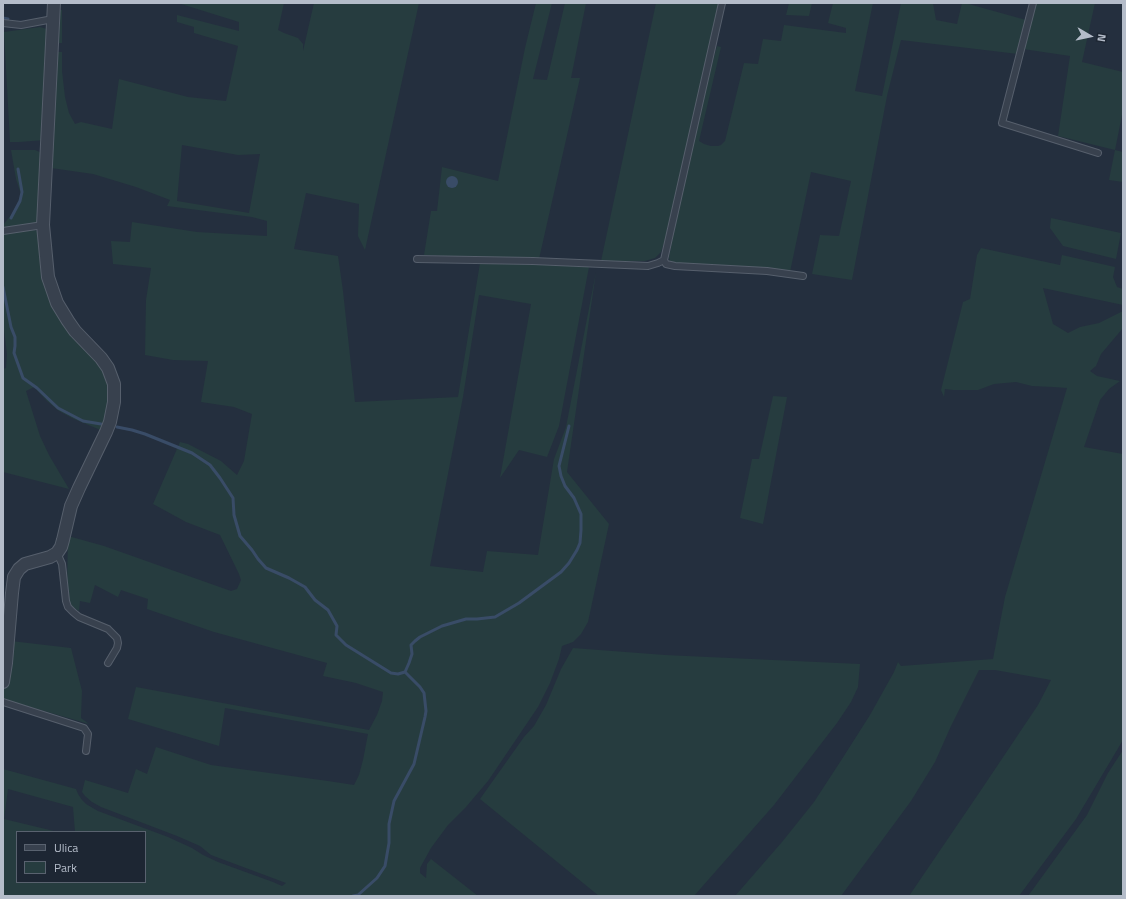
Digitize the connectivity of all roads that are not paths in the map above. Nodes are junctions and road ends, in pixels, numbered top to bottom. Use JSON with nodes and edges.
{"nodes":[{"id":1,"x":54,"y":3,"type":"edge"},
{"id":2,"x":722,"y":3,"type":"edge"},
{"id":3,"x":1033,"y":3,"type":"edge"},
{"id":4,"x":53,"y":19,"type":"junction"},
{"id":5,"x":3,"y":23,"type":"edge"},
{"id":6,"x":1098,"y":153,"type":"dead end"},
{"id":7,"x":43,"y":225,"type":"junction"},
{"id":8,"x":3,"y":231,"type":"edge"},
{"id":9,"x":417,"y":258,"type":"dead end"},
{"id":10,"x":664,"y":260,"type":"junction"},
{"id":11,"x":802,"y":276,"type":"dead end"},
{"id":12,"x":57,"y":553,"type":"junction"},
{"id":13,"x":108,"y":663,"type":"dead end"},
{"id":14,"x":3,"y":682,"type":"edge"},
{"id":15,"x":3,"y":702,"type":"edge"},
{"id":16,"x":86,"y":751,"type":"dead end"}],
"edges":[{"from":1,"to":4,"type":"street"},
{"from":2,"to":10,"type":"lane"},
{"from":3,"to":6,"type":"lane"},
{"from":4,"to":5,"type":"lane"},
{"from":4,"to":7,"type":"street"},
{"from":7,"to":8,"type":"lane"},
{"from":7,"to":12,"type":"street"},
{"from":9,"to":10,"type":"lane"},
{"from":10,"to":11,"type":"lane"},
{"from":12,"to":13,"type":"lane"},
{"from":12,"to":14,"type":"street"},
{"from":15,"to":16,"type":"lane"}]}
